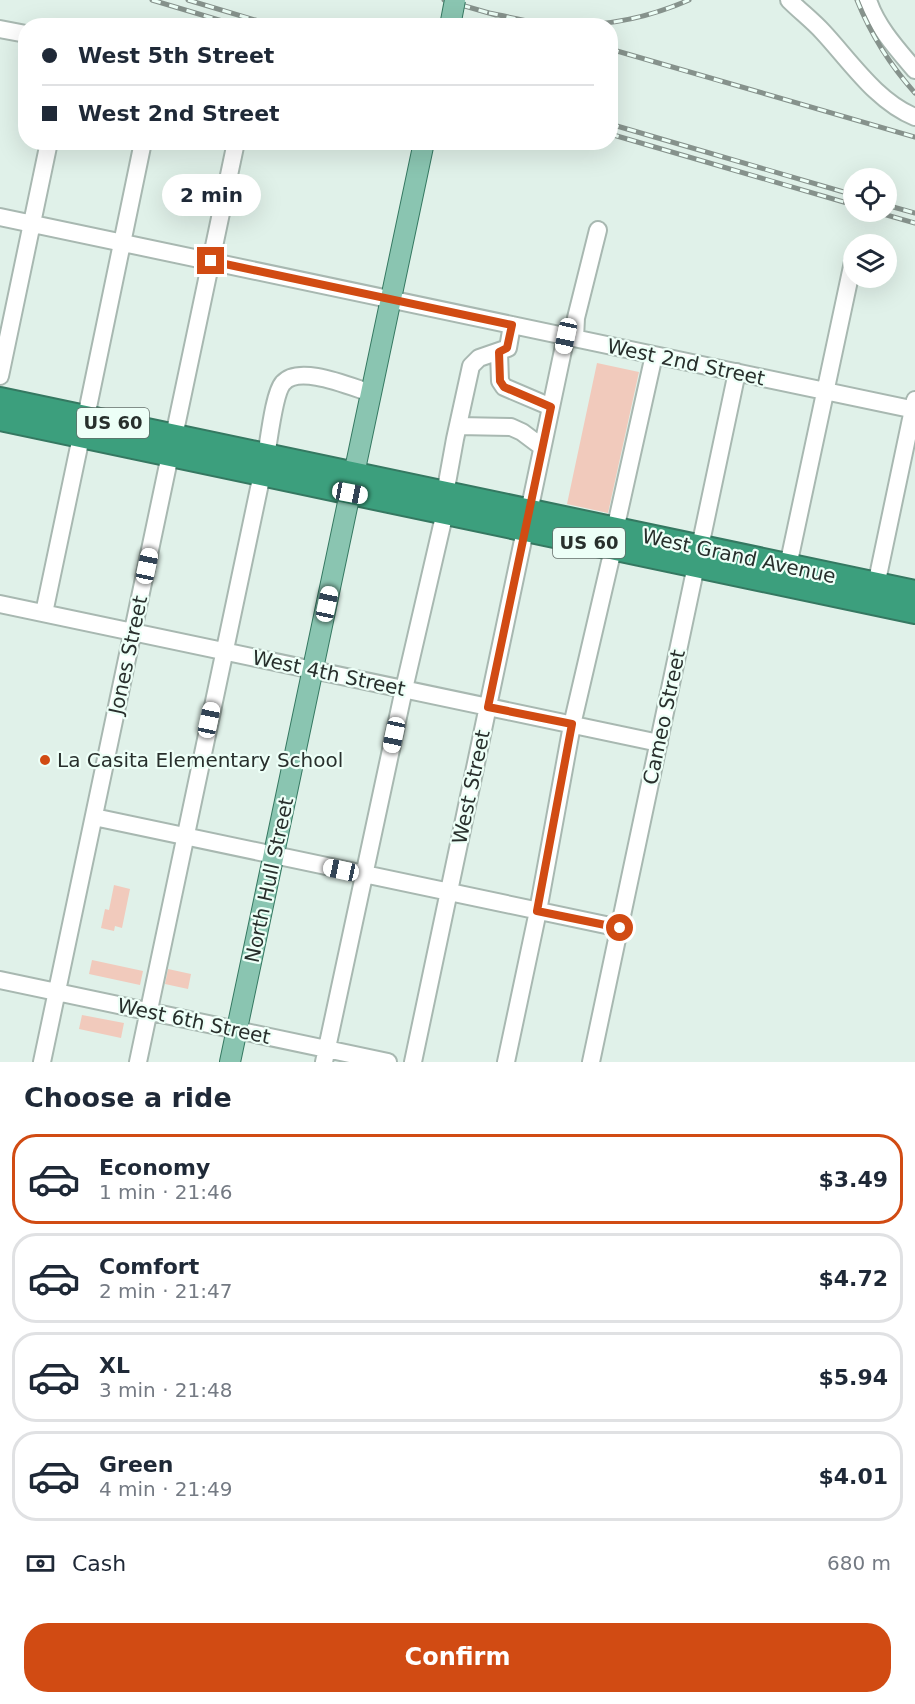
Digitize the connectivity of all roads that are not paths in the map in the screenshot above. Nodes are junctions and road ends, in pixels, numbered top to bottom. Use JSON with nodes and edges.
{"nodes":[{"id":1,"x":455,"y":0,"type":"edge"},
{"id":2,"x":789,"y":0,"type":"edge"},
{"id":3,"x":868,"y":0,"type":"edge"},
{"id":4,"x":452,"y":18,"type":"edge"},
{"id":5,"x":0,"y":29,"type":"edge"},
{"id":6,"x":18,"y":32,"type":"edge"},
{"id":7,"x":915,"y":70,"type":"edge"},
{"id":8,"x":915,"y":117,"type":"edge"},
{"id":9,"x":47,"y":150,"type":"edge"},
{"id":10,"x":141,"y":150,"type":"edge"},
{"id":11,"x":234,"y":150,"type":"edge"},
{"id":12,"x":423,"y":150,"type":"edge"},
{"id":13,"x":0,"y":217,"type":"edge"},
{"id":14,"x":32,"y":224,"type":"junction"},
{"id":15,"x":598,"y":230,"type":"dead end"},
{"id":16,"x":123,"y":243,"type":"junction"},
{"id":17,"x":211,"y":261,"type":"junction"},
{"id":18,"x":847,"y":288,"type":"edge"},
{"id":19,"x":391,"y":300,"type":"junction"},
{"id":20,"x":512,"y":325,"type":"junction"},
{"id":21,"x":570,"y":337,"type":"junction"},
{"id":22,"x":499,"y":352,"type":"junction"},
{"id":23,"x":654,"y":355,"type":"junction"},
{"id":24,"x":737,"y":372,"type":"junction"},
{"id":25,"x":0,"y":376,"type":"edge"},
{"id":26,"x":825,"y":391,"type":"junction"},
{"id":27,"x":371,"y":393,"type":"junction"},
{"id":28,"x":0,"y":399,"type":"edge"},
{"id":29,"x":914,"y":406,"type":"edge"},
{"id":30,"x":551,"y":407,"type":"junction"},
{"id":31,"x":0,"y":419,"type":"edge"},
{"id":32,"x":458,"y":426,"type":"junction"},
{"id":33,"x":83,"y":427,"type":"junction"},
{"id":34,"x":172,"y":446,"type":"junction"},
{"id":35,"x":543,"y":447,"type":"junction"},
{"id":36,"x":264,"y":465,"type":"junction"},
{"id":37,"x":352,"y":484,"type":"junction"},
{"id":38,"x":445,"y":503,"type":"junction"},
{"id":39,"x":527,"y":521,"type":"junction"},
{"id":40,"x":614,"y":539,"type":"junction"},
{"id":41,"x":698,"y":556,"type":"junction"},
{"id":42,"x":788,"y":566,"type":"junction"},
{"id":43,"x":915,"y":592,"type":"edge"},
{"id":44,"x":874,"y":594,"type":"junction"},
{"id":45,"x":0,"y":604,"type":"edge"},
{"id":46,"x":915,"y":612,"type":"edge"},
{"id":47,"x":44,"y":613,"type":"junction"},
{"id":48,"x":133,"y":632,"type":"junction"},
{"id":49,"x":223,"y":651,"type":"junction"},
{"id":50,"x":313,"y":670,"type":"junction"},
{"id":51,"x":404,"y":689,"type":"junction"},
{"id":52,"x":488,"y":707,"type":"junction"},
{"id":53,"x":572,"y":724,"type":"junction"},
{"id":54,"x":659,"y":743,"type":"junction"},
{"id":55,"x":94,"y":817,"type":"junction"},
{"id":56,"x":185,"y":836,"type":"junction"},
{"id":57,"x":274,"y":855,"type":"junction"},
{"id":58,"x":364,"y":875,"type":"junction"},
{"id":59,"x":448,"y":893,"type":"junction"},
{"id":60,"x":537,"y":911,"type":"junction"},
{"id":61,"x":620,"y":928,"type":"junction"},
{"id":62,"x":0,"y":980,"type":"edge"},
{"id":63,"x":57,"y":992,"type":"junction"},
{"id":64,"x":148,"y":1011,"type":"junction"},
{"id":65,"x":237,"y":1030,"type":"junction"},
{"id":66,"x":325,"y":1055,"type":"edge"},
{"id":67,"x":42,"y":1062,"type":"edge"},
{"id":68,"x":138,"y":1062,"type":"edge"},
{"id":69,"x":230,"y":1062,"type":"edge"},
{"id":70,"x":388,"y":1062,"type":"edge"},
{"id":71,"x":413,"y":1062,"type":"edge"},
{"id":72,"x":506,"y":1062,"type":"edge"},
{"id":73,"x":591,"y":1062,"type":"edge"}],
"edges":[{"from":1,"to":4,"type":"main road","bridge":true},
{"from":2,"to":8,"type":"street"},
{"from":3,"to":7,"type":"street"},
{"from":5,"to":6,"type":"street"},
{"from":9,"to":14,"type":"street"},
{"from":10,"to":16,"type":"street"},
{"from":11,"to":17,"type":"street","name":"Jones Street"},
{"from":12,"to":19,"type":"main road","name":"North Hull Street"},
{"from":13,"to":14,"type":"street","name":"West 2nd Street"},
{"from":14,"to":16,"type":"street","name":"West 2nd Street"},
{"from":14,"to":25,"type":"street"},
{"from":15,"to":21,"type":"street","name":"West Street"},
{"from":16,"to":17,"type":"street","name":"West 2nd Street"},
{"from":16,"to":33,"type":"street"},
{"from":17,"to":19,"type":"street","name":"West 2nd Street"},
{"from":17,"to":34,"type":"street","name":"Jones Street"},
{"from":18,"to":26,"type":"street"},
{"from":19,"to":20,"type":"street","name":"West 2nd Street"},
{"from":19,"to":27,"type":"main road","name":"North Hull Street"},
{"from":20,"to":21,"type":"street","name":"West 2nd Street"},
{"from":20,"to":22,"type":"street"},
{"from":21,"to":23,"type":"street","name":"West 2nd Street"},
{"from":21,"to":30,"type":"street","name":"West Street"},
{"from":22,"to":30,"type":"street"},
{"from":22,"to":32,"type":"street"},
{"from":23,"to":24,"type":"street","name":"West 2nd Street"},
{"from":23,"to":40,"type":"street"},
{"from":24,"to":26,"type":"street","name":"West 2nd Street"},
{"from":24,"to":41,"type":"street","name":"Cameo Street"},
{"from":26,"to":29,"type":"street","name":"West 2nd Street"},
{"from":26,"to":42,"type":"street"},
{"from":27,"to":36,"type":"street"},
{"from":27,"to":37,"type":"main road","name":"North Hull Street"},
{"from":28,"to":33,"type":"highway","name":"West Grand Avenue","number":"US 60"},
{"from":29,"to":44,"type":"street"},
{"from":30,"to":35,"type":"street","name":"West Street"},
{"from":31,"to":33,"type":"highway","name":"West Grand Avenue","number":"US 60"},
{"from":32,"to":35,"type":"street"},
{"from":32,"to":38,"type":"street"},
{"from":33,"to":34,"type":"highway","name":"West Grand Avenue","number":"US 60"},
{"from":33,"to":47,"type":"street"},
{"from":34,"to":36,"type":"highway","name":"West Grand Avenue","number":"US 60"},
{"from":34,"to":48,"type":"street","name":"Jones Street"},
{"from":35,"to":39,"type":"street","name":"West Street"},
{"from":36,"to":37,"type":"highway","name":"West Grand Avenue","number":"US 60"},
{"from":36,"to":49,"type":"street"},
{"from":37,"to":38,"type":"highway","name":"West Grand Avenue","number":"US 60"},
{"from":37,"to":50,"type":"main road","name":"North Hull Street"},
{"from":38,"to":39,"type":"highway","name":"West Grand Avenue","number":"US 60"},
{"from":38,"to":51,"type":"street"},
{"from":39,"to":40,"type":"highway","name":"West Grand Avenue","number":"US 60"},
{"from":39,"to":52,"type":"street","name":"West Street"},
{"from":40,"to":41,"type":"highway","name":"West Grand Avenue","number":"US 60"},
{"from":40,"to":53,"type":"street"},
{"from":41,"to":42,"type":"highway","name":"West Grand Avenue","number":"US 60"},
{"from":41,"to":44,"type":"highway","name":"West Grand Avenue","number":"US 60"},
{"from":41,"to":54,"type":"street","name":"Cameo Street"},
{"from":42,"to":44,"type":"highway","name":"West Grand Avenue","number":"US 60"},
{"from":43,"to":44,"type":"highway","name":"West Grand Avenue","number":"US 60"},
{"from":44,"to":46,"type":"highway","name":"West Grand Avenue","number":"US 60"},
{"from":45,"to":47,"type":"street","name":"West 4th Street"},
{"from":47,"to":48,"type":"street","name":"West 4th Street"},
{"from":48,"to":49,"type":"street","name":"West 4th Street"},
{"from":48,"to":55,"type":"street","name":"Jones Street"},
{"from":49,"to":50,"type":"street","name":"West 4th Street"},
{"from":49,"to":56,"type":"street"},
{"from":50,"to":51,"type":"street","name":"West 4th Street"},
{"from":50,"to":57,"type":"main road","name":"North Hull Street"},
{"from":51,"to":52,"type":"street","name":"West 4th Street"},
{"from":51,"to":58,"type":"street"},
{"from":52,"to":53,"type":"street","name":"West 4th Street"},
{"from":52,"to":59,"type":"street","name":"West Street"},
{"from":53,"to":54,"type":"street","name":"West 4th Street"},
{"from":53,"to":60,"type":"street"},
{"from":54,"to":61,"type":"street","name":"Cameo Street"},
{"from":55,"to":56,"type":"street"},
{"from":55,"to":63,"type":"street","name":"Jones Street"},
{"from":56,"to":57,"type":"street"},
{"from":56,"to":64,"type":"street"},
{"from":57,"to":58,"type":"street"},
{"from":57,"to":65,"type":"main road","name":"North Hull Street"},
{"from":58,"to":59,"type":"street"},
{"from":58,"to":66,"type":"street"},
{"from":59,"to":60,"type":"street"},
{"from":59,"to":71,"type":"street","name":"West Street"},
{"from":60,"to":61,"type":"street"},
{"from":60,"to":72,"type":"street"},
{"from":61,"to":73,"type":"street","name":"Cameo Street"},
{"from":62,"to":63,"type":"street","name":"West 6th Street"},
{"from":63,"to":64,"type":"street","name":"West 6th Street"},
{"from":63,"to":67,"type":"street","name":"Jones Street"},
{"from":64,"to":65,"type":"street","name":"West 6th Street"},
{"from":64,"to":68,"type":"street"},
{"from":65,"to":66,"type":"street","name":"West 6th Street"},
{"from":65,"to":69,"type":"main road","name":"North Hull Street"},
{"from":66,"to":70,"type":"street","name":"West 6th Street"}]}
